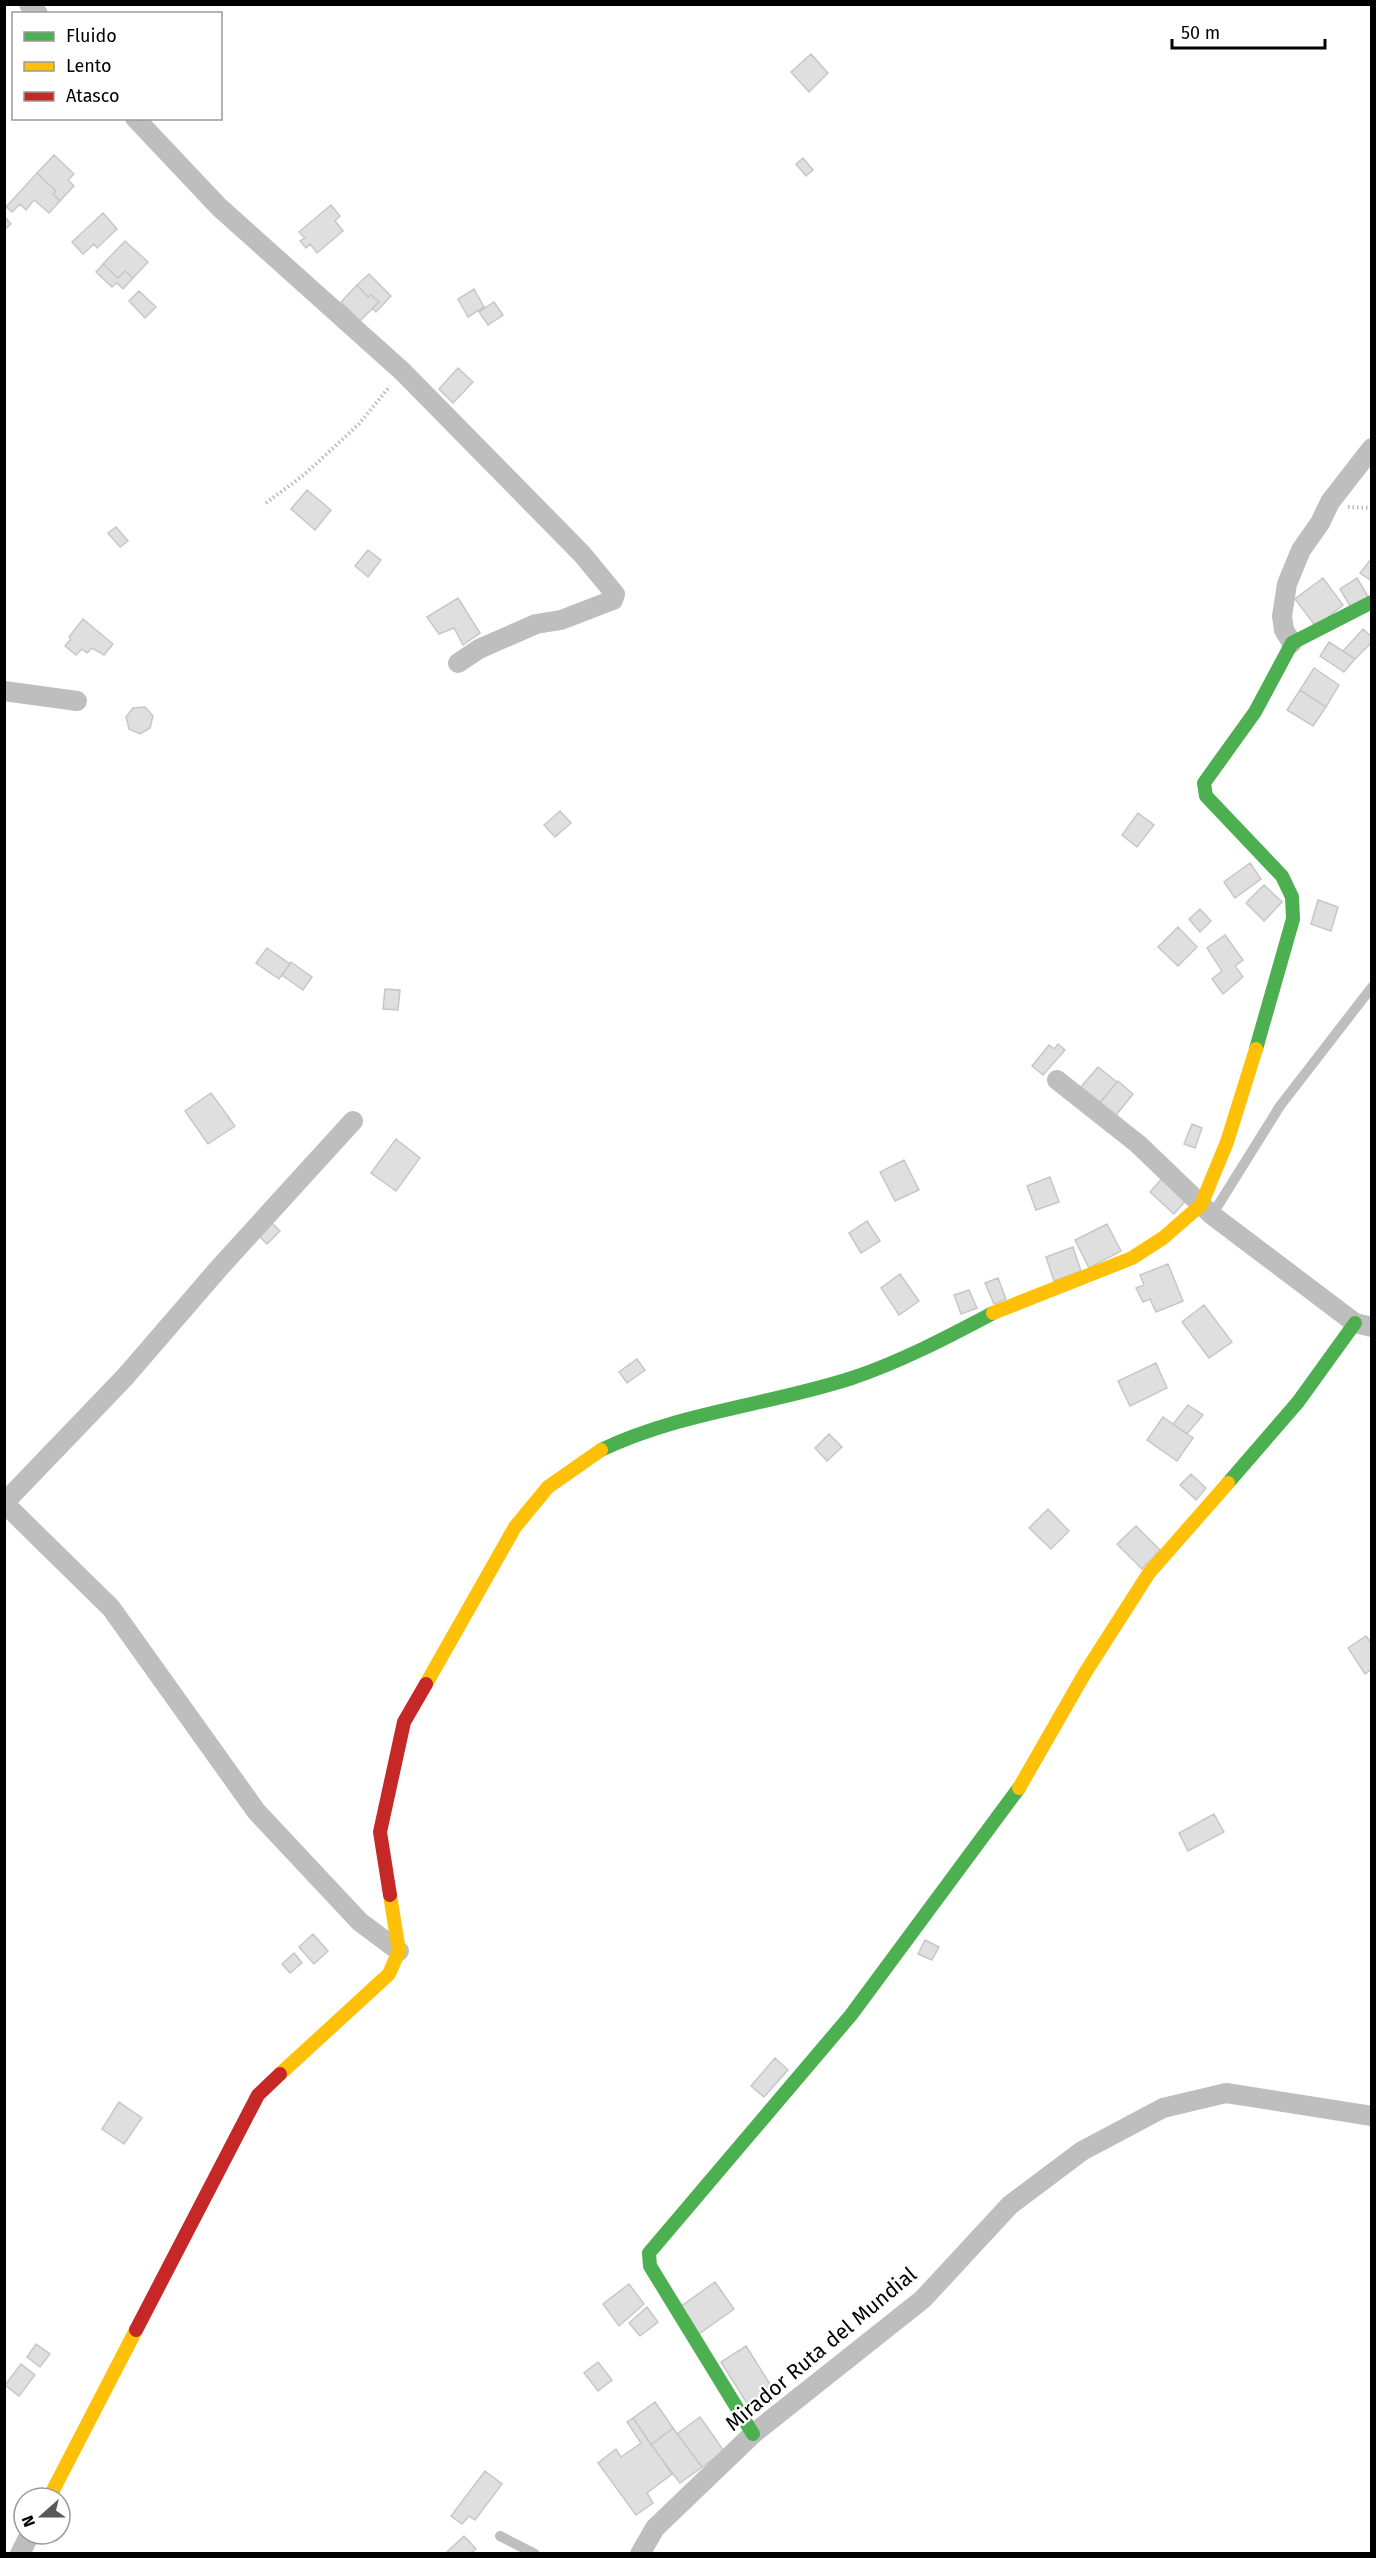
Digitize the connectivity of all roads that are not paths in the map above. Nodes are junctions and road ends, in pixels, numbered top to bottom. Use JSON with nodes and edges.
{"nodes":[{"id":1,"x":137,"y":120,"type":"edge"},
{"id":2,"x":1371,"y":448,"type":"edge"},
{"id":3,"x":1371,"y":602,"type":"edge"},
{"id":4,"x":1292,"y":643,"type":"junction"},
{"id":5,"x":458,"y":663,"type":"dead end"},
{"id":6,"x":4,"y":691,"type":"edge"},
{"id":7,"x":77,"y":701,"type":"dead end"},
{"id":8,"x":1371,"y":987,"type":"edge"},
{"id":9,"x":1057,"y":1080,"type":"dead end"},
{"id":10,"x":353,"y":1121,"type":"dead end"},
{"id":11,"x":1207,"y":1210,"type":"junction"},
{"id":12,"x":1363,"y":1325,"type":"edge"},
{"id":13,"x":4,"y":1503,"type":"edge"},
{"id":14,"x":399,"y":1951,"type":"junction"},
{"id":15,"x":1371,"y":2116,"type":"edge"},
{"id":16,"x":753,"y":2434,"type":"junction"},
{"id":17,"x":55,"y":2486,"type":"edge"},
{"id":18,"x":500,"y":2536,"type":"dead end"},
{"id":19,"x":535,"y":2553,"type":"edge"},
{"id":20,"x":640,"y":2553,"type":"edge"}],
"edges":[{"from":1,"to":5,"type":"street"},
{"from":2,"to":4,"type":"street"},
{"from":3,"to":4,"type":"street"},
{"from":4,"to":11,"type":"street"},
{"from":6,"to":7,"type":"street"},
{"from":8,"to":11,"type":"lane"},
{"from":9,"to":11,"type":"street"},
{"from":10,"to":13,"type":"street"},
{"from":11,"to":12,"type":"street"},
{"from":11,"to":14,"type":"street"},
{"from":12,"to":16,"type":"street"},
{"from":13,"to":14,"type":"street"},
{"from":14,"to":17,"type":"street"},
{"from":15,"to":16,"type":"street","name":"Mirador Ruta del Mundial"},
{"from":16,"to":20,"type":"street","name":"Mirador Ruta del Mundial"},
{"from":18,"to":19,"type":"lane"}]}
